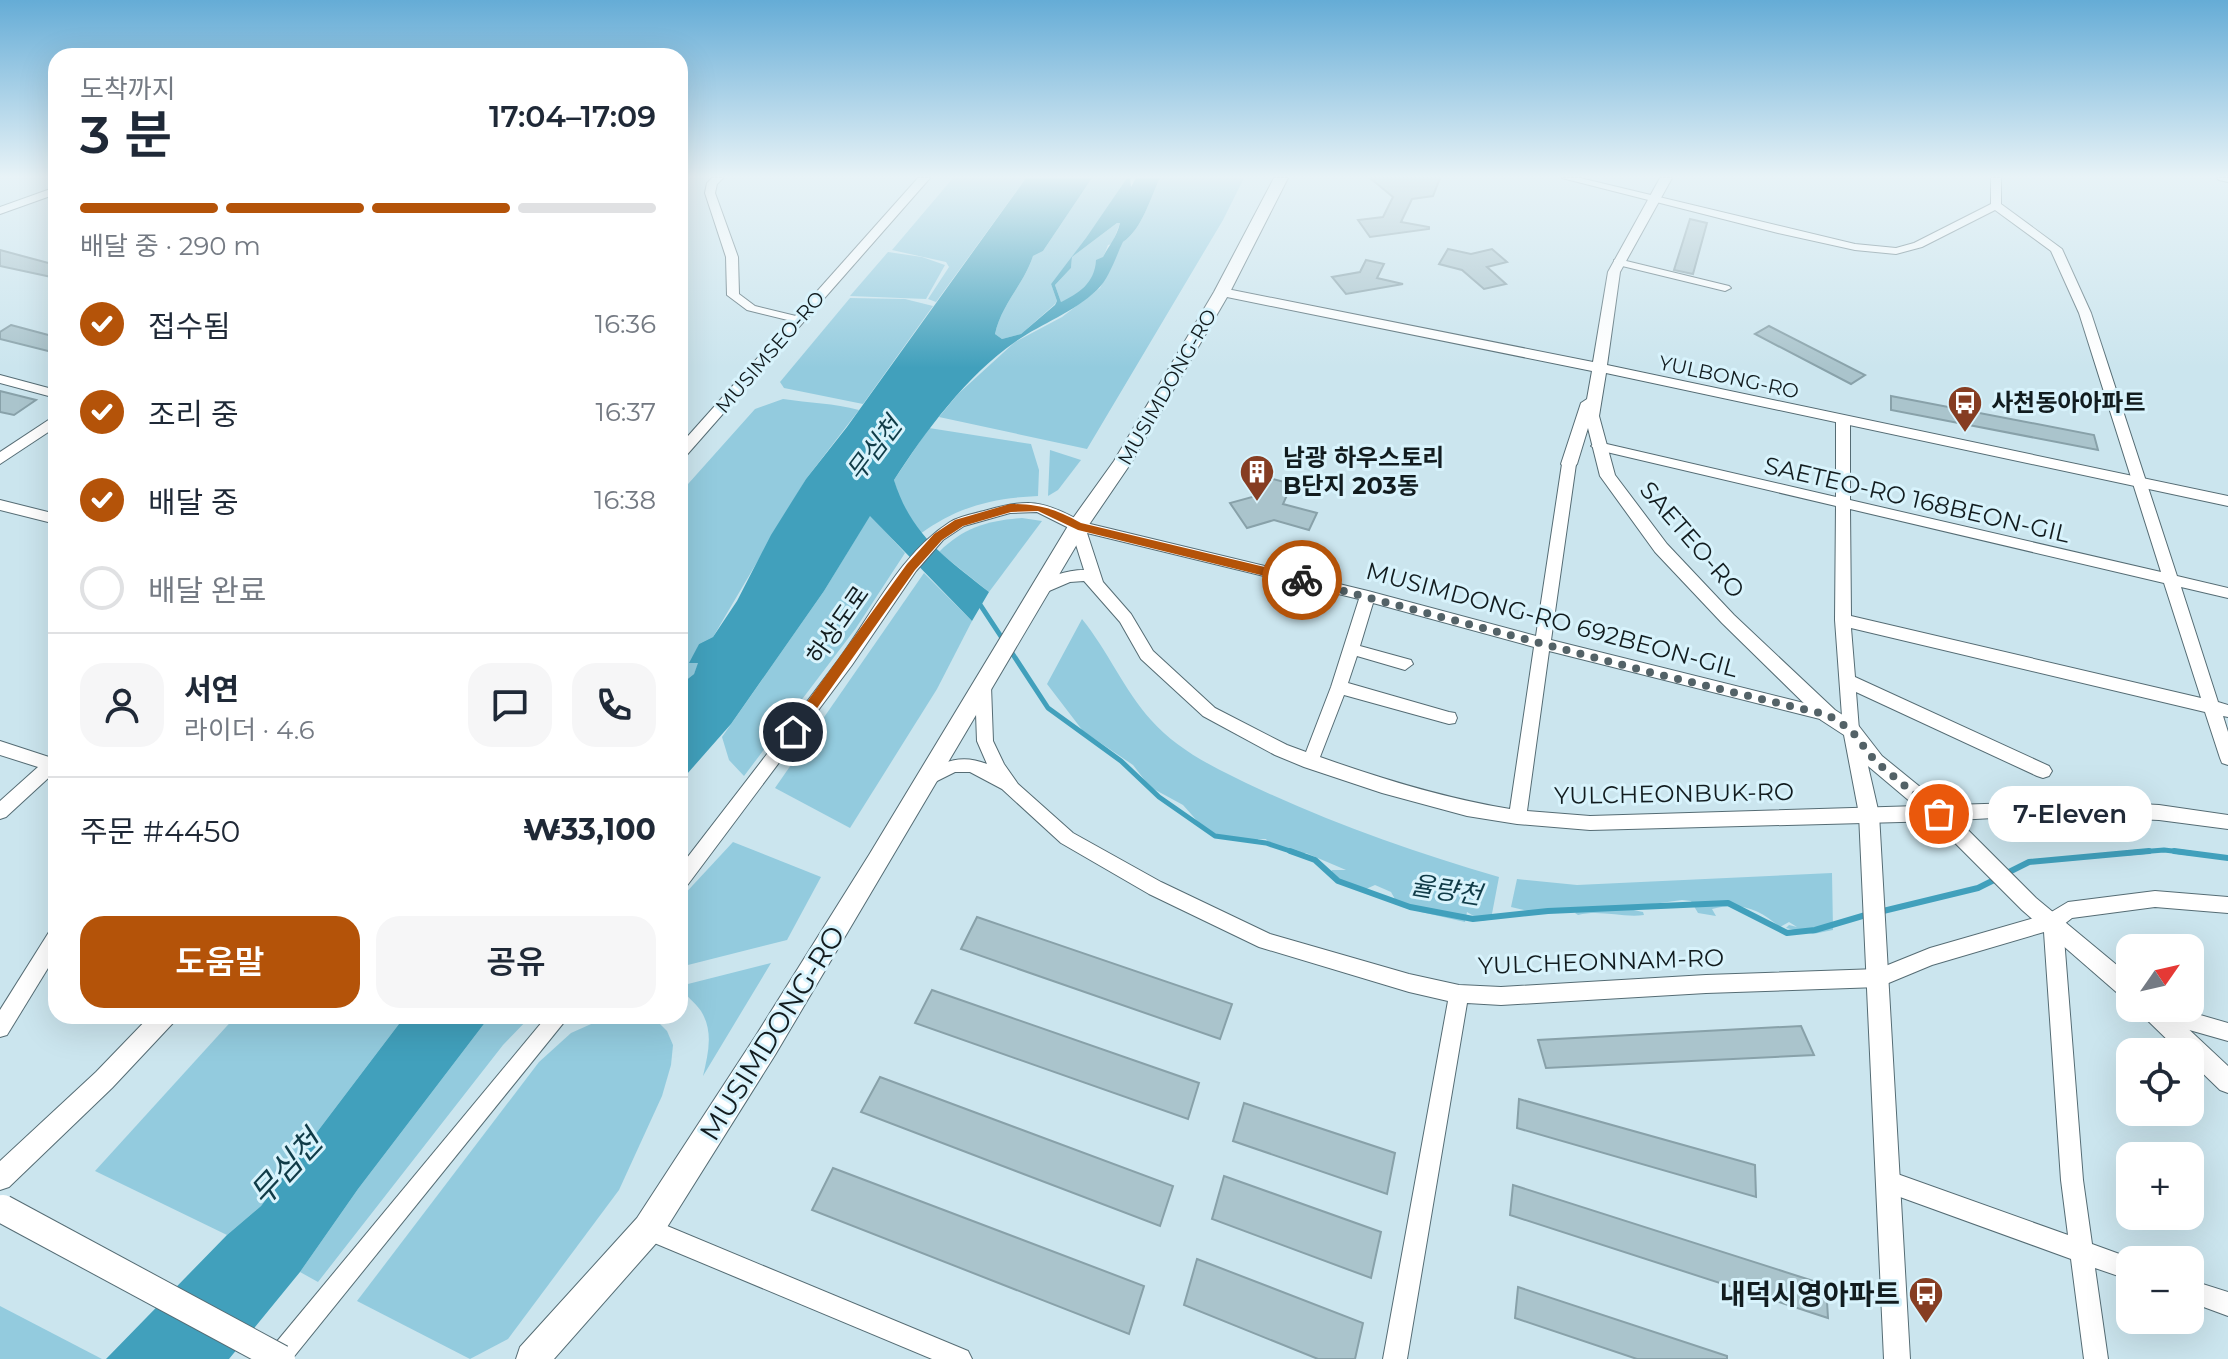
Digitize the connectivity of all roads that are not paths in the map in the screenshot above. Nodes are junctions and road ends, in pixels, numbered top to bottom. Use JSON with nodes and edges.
{"nodes":[{"id":1,"x":727,"y":241,"type":"edge"},
{"id":2,"x":867,"y":241,"type":"edge"},
{"id":3,"x":1248,"y":241,"type":"edge"},
{"id":4,"x":1630,"y":241,"type":"edge"},
{"id":5,"x":1830,"y":241,"type":"edge"},
{"id":6,"x":1925,"y":241,"type":"edge"},
{"id":7,"x":2043,"y":241,"type":"edge"},
{"id":8,"x":1618,"y":262,"type":"junction"},
{"id":9,"x":1725,"y":288,"type":"dead end"},
{"id":10,"x":1222,"y":292,"type":"junction"},
{"id":11,"x":796,"y":320,"type":"junction"},
{"id":12,"x":1597,"y":375,"type":"junction"},
{"id":13,"x":0,"y":379,"type":"edge"},
{"id":14,"x":48,"y":392,"type":"edge"},
{"id":15,"x":1843,"y":422,"type":"junction"},
{"id":16,"x":48,"y":426,"type":"edge"},
{"id":17,"x":688,"y":445,"type":"edge"},
{"id":18,"x":1598,"y":446,"type":"junction"},
{"id":19,"x":0,"y":459,"type":"edge"},
{"id":20,"x":1569,"y":464,"type":"junction"},
{"id":21,"x":1605,"y":470,"type":"junction"},
{"id":22,"x":2141,"y":484,"type":"junction"},
{"id":23,"x":2228,"y":501,"type":"edge"},
{"id":24,"x":0,"y":505,"type":"edge"},
{"id":25,"x":1845,"y":506,"type":"junction"},
{"id":26,"x":1053,"y":512,"type":"joint"},
{"id":27,"x":48,"y":517,"type":"edge"},
{"id":28,"x":1078,"y":526,"type":"junction"},
{"id":29,"x":2172,"y":581,"type":"junction"},
{"id":30,"x":1042,"y":589,"type":"junction"},
{"id":31,"x":1100,"y":589,"type":"junction"},
{"id":32,"x":2228,"y":593,"type":"edge"},
{"id":33,"x":1368,"y":596,"type":"junction"},
{"id":34,"x":1843,"y":620,"type":"junction"},
{"id":35,"x":1543,"y":642,"type":"junction"},
{"id":36,"x":1351,"y":649,"type":"junction"},
{"id":37,"x":1405,"y":664,"type":"dead end"},
{"id":38,"x":1848,"y":681,"type":"junction"},
{"id":39,"x":983,"y":686,"type":"junction"},
{"id":40,"x":1339,"y":687,"type":"junction"},
{"id":41,"x":2220,"y":709,"type":"edge"},
{"id":42,"x":1828,"y":715,"type":"junction"},
{"id":43,"x":1449,"y":718,"type":"dead end"},
{"id":44,"x":1851,"y":730,"type":"junction"},
{"id":45,"x":0,"y":748,"type":"edge"},
{"id":46,"x":2228,"y":758,"type":"edge"},
{"id":47,"x":48,"y":761,"type":"edge"},
{"id":48,"x":1310,"y":762,"type":"junction"},
{"id":49,"x":48,"y":768,"type":"edge"},
{"id":50,"x":2043,"y":771,"type":"dead end"},
{"id":51,"x":929,"y":778,"type":"junction"},
{"id":52,"x":1012,"y":789,"type":"junction"},
{"id":53,"x":0,"y":812,"type":"edge"},
{"id":54,"x":1869,"y":814,"type":"junction"},
{"id":55,"x":1939,"y":814,"type":"junction"},
{"id":56,"x":1517,"y":817,"type":"junction"},
{"id":57,"x":2228,"y":822,"type":"edge"},
{"id":58,"x":688,"y":870,"type":"edge"},
{"id":59,"x":2228,"y":905,"type":"edge"},
{"id":60,"x":2053,"y":921,"type":"junction"},
{"id":61,"x":48,"y":951,"type":"edge"},
{"id":62,"x":2116,"y":977,"type":"edge"},
{"id":63,"x":1879,"y":978,"type":"junction"},
{"id":64,"x":1459,"y":994,"type":"junction"},
{"id":65,"x":2165,"y":1022,"type":"edge"},
{"id":66,"x":2195,"y":1022,"type":"edge"},
{"id":67,"x":157,"y":1024,"type":"edge"},
{"id":68,"x":552,"y":1024,"type":"edge"},
{"id":69,"x":0,"y":1028,"type":"edge"},
{"id":70,"x":2228,"y":1032,"type":"edge"},
{"id":71,"x":2228,"y":1082,"type":"edge"},
{"id":72,"x":0,"y":1178,"type":"edge"},
{"id":73,"x":1889,"y":1182,"type":"junction"},
{"id":74,"x":2,"y":1208,"type":"edge"},
{"id":75,"x":648,"y":1229,"type":"junction"},
{"id":76,"x":2081,"y":1252,"type":"junction"},
{"id":77,"x":2116,"y":1264,"type":"edge"},
{"id":78,"x":2204,"y":1296,"type":"edge"},
{"id":79,"x":2228,"y":1304,"type":"edge"},
{"id":80,"x":279,"y":1359,"type":"edge"},
{"id":81,"x":532,"y":1359,"type":"edge"},
{"id":82,"x":960,"y":1359,"type":"edge"},
{"id":83,"x":1395,"y":1359,"type":"edge"},
{"id":84,"x":1897,"y":1359,"type":"edge"},
{"id":85,"x":2096,"y":1359,"type":"edge"}],
"edges":[{"from":1,"to":11,"type":"street"},
{"from":2,"to":11,"type":"street","name":"MUSIMSEO-RO"},
{"from":3,"to":10,"type":"main road","name":"MUSIMDONG-RO"},
{"from":4,"to":8,"type":"street","name":"SAETEO-RO"},
{"from":5,"to":6,"type":"street"},
{"from":7,"to":22,"type":"street"},
{"from":8,"to":9,"type":"street"},
{"from":8,"to":12,"type":"street","name":"SAETEO-RO"},
{"from":10,"to":12,"type":"street","name":"YULBONG-RO"},
{"from":10,"to":28,"type":"main road","name":"MUSIMDONG-RO"},
{"from":11,"to":17,"type":"street","name":"MUSIMSEO-RO"},
{"from":12,"to":15,"type":"street","name":"YULBONG-RO"},
{"from":12,"to":18,"type":"street","name":"SAETEO-RO"},
{"from":12,"to":20,"type":"street"},
{"from":13,"to":14,"type":"street"},
{"from":15,"to":22,"type":"street","name":"YULBONG-RO"},
{"from":15,"to":25,"type":"street"},
{"from":16,"to":19,"type":"street"},
{"from":18,"to":21,"type":"street","name":"SAETEO-RO"},
{"from":18,"to":25,"type":"street","name":"SAETEO-RO 168BEON-GIL"},
{"from":20,"to":21,"type":"street"},
{"from":20,"to":35,"type":"street"},
{"from":21,"to":42,"type":"street","name":"SAETEO-RO"},
{"from":22,"to":23,"type":"street","name":"YULBONG-RO"},
{"from":22,"to":29,"type":"street"},
{"from":24,"to":27,"type":"street"},
{"from":25,"to":29,"type":"street","name":"SAETEO-RO 168BEON-GIL"},
{"from":25,"to":34,"type":"street"},
{"from":26,"to":28,"type":"street","name":"MUSIMDONG-RO 692BEON-GIL"},
{"from":26,"to":58,"type":"street","name":"하상도로"},
{"from":28,"to":30,"type":"main road","name":"MUSIMDONG-RO"},
{"from":28,"to":31,"type":"street"},
{"from":28,"to":33,"type":"street","name":"MUSIMDONG-RO 692BEON-GIL"},
{"from":29,"to":32,"type":"street","name":"SAETEO-RO 168BEON-GIL"},
{"from":29,"to":41,"type":"street"},
{"from":30,"to":31,"type":"street"},
{"from":30,"to":39,"type":"main road","name":"MUSIMDONG-RO"},
{"from":31,"to":48,"type":"street","name":"YULCHEONBUK-RO"},
{"from":33,"to":35,"type":"street","name":"MUSIMDONG-RO 692BEON-GIL"},
{"from":33,"to":36,"type":"street"},
{"from":34,"to":38,"type":"street"},
{"from":34,"to":41,"type":"street"},
{"from":35,"to":42,"type":"street","name":"MUSIMDONG-RO 692BEON-GIL"},
{"from":35,"to":56,"type":"street"},
{"from":36,"to":37,"type":"street"},
{"from":36,"to":40,"type":"street"},
{"from":38,"to":44,"type":"street"},
{"from":38,"to":50,"type":"street"},
{"from":39,"to":51,"type":"main road","name":"MUSIMDONG-RO"},
{"from":39,"to":52,"type":"street"},
{"from":40,"to":43,"type":"street"},
{"from":40,"to":48,"type":"street"},
{"from":41,"to":46,"type":"street"},
{"from":42,"to":44,"type":"street","name":"SAETEO-RO"},
{"from":44,"to":54,"type":"street"},
{"from":44,"to":55,"type":"street","name":"SAETEO-RO"},
{"from":45,"to":47,"type":"street"},
{"from":48,"to":56,"type":"street","name":"YULCHEONBUK-RO"},
{"from":49,"to":53,"type":"street"},
{"from":51,"to":52,"type":"street"},
{"from":51,"to":75,"type":"main road","name":"MUSIMDONG-RO"},
{"from":52,"to":64,"type":"street","name":"YULCHEONNAM-RO"},
{"from":54,"to":55,"type":"street","name":"YULCHEONBUK-RO"},
{"from":54,"to":56,"type":"street","name":"YULCHEONBUK-RO"},
{"from":54,"to":63,"type":"street"},
{"from":55,"to":57,"type":"street","name":"YULCHEONBUK-RO"},
{"from":55,"to":60,"type":"street","name":"SAETEO-RO"},
{"from":59,"to":60,"type":"street","name":"YULCHEONNAM-RO"},
{"from":60,"to":62,"type":"street","name":"SAETEO-RO"},
{"from":60,"to":63,"type":"street","name":"YULCHEONNAM-RO"},
{"from":60,"to":76,"type":"street"},
{"from":61,"to":69,"type":"street"},
{"from":63,"to":64,"type":"street","name":"YULCHEONNAM-RO"},
{"from":63,"to":73,"type":"street"},
{"from":64,"to":83,"type":"street"},
{"from":65,"to":71,"type":"street"},
{"from":66,"to":70,"type":"street"},
{"from":67,"to":72,"type":"street"},
{"from":68,"to":80,"type":"street"},
{"from":73,"to":76,"type":"street"},
{"from":73,"to":84,"type":"street"},
{"from":74,"to":80,"type":"main road","bridge":true},
{"from":75,"to":81,"type":"main road","name":"MUSIMDONG-RO"},
{"from":75,"to":82,"type":"street"},
{"from":76,"to":77,"type":"street"},
{"from":76,"to":85,"type":"street"},
{"from":78,"to":79,"type":"street"}]}
